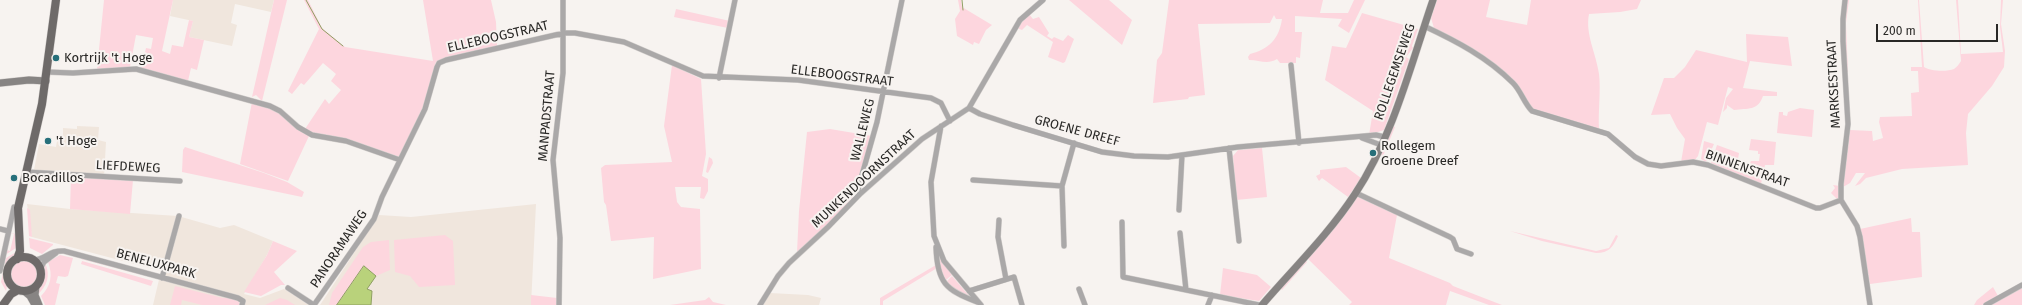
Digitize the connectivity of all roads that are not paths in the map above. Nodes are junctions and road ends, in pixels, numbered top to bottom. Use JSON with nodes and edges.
{"nodes":[{"id":1,"x":56,"y":0,"type":"edge"},
{"id":2,"x":563,"y":0,"type":"edge"},
{"id":3,"x":735,"y":0,"type":"edge"},
{"id":4,"x":902,"y":0,"type":"edge"},
{"id":5,"x":1043,"y":0,"type":"edge"},
{"id":6,"x":1432,"y":0,"type":"edge"},
{"id":7,"x":1845,"y":0,"type":"edge"},
{"id":8,"x":1424,"y":26,"type":"junction"},
{"id":9,"x":564,"y":33,"type":"junction"},
{"id":10,"x":1291,"y":65,"type":"dead end"},
{"id":11,"x":47,"y":72,"type":"junction"},
{"id":12,"x":719,"y":78,"type":"junction"},
{"id":13,"x":46,"y":81,"type":"junction"},
{"id":14,"x":0,"y":83,"type":"edge"},
{"id":15,"x":883,"y":92,"type":"junction"},
{"id":16,"x":970,"y":108,"type":"junction"},
{"id":17,"x":950,"y":121,"type":"junction"},
{"id":18,"x":941,"y":126,"type":"junction"},
{"id":19,"x":1385,"y":137,"type":"junction"},
{"id":20,"x":1361,"y":138,"type":"junction"},
{"id":21,"x":1074,"y":143,"type":"junction"},
{"id":22,"x":1299,"y":143,"type":"junction"},
{"id":23,"x":1382,"y":145,"type":"junction"},
{"id":24,"x":1229,"y":148,"type":"junction"},
{"id":25,"x":1182,"y":155,"type":"junction"},
{"id":26,"x":400,"y":160,"type":"junction"},
{"id":27,"x":27,"y":172,"type":"junction"},
{"id":28,"x":974,"y":180,"type":"dead end"},
{"id":29,"x":180,"y":181,"type":"dead end"},
{"id":30,"x":1062,"y":186,"type":"junction"},
{"id":31,"x":1356,"y":193,"type":"junction"},
{"id":32,"x":860,"y":194,"type":"junction"},
{"id":33,"x":1841,"y":200,"type":"junction"},
{"id":34,"x":17,"y":205,"type":"junction"},
{"id":35,"x":1179,"y":210,"type":"dead end"},
{"id":36,"x":179,"y":216,"type":"dead end"},
{"id":37,"x":999,"y":220,"type":"dead end"},
{"id":38,"x":1122,"y":222,"type":"dead end"},
{"id":39,"x":0,"y":229,"type":"edge"},
{"id":40,"x":8,"y":231,"type":"junction"},
{"id":41,"x":1180,"y":233,"type":"dead end"},
{"id":42,"x":1239,"y":241,"type":"dead end"},
{"id":43,"x":936,"y":244,"type":"junction"},
{"id":44,"x":1064,"y":246,"type":"dead end"},
{"id":45,"x":58,"y":251,"type":"junction"},
{"id":46,"x":1471,"y":254,"type":"dead end"},
{"id":47,"x":17,"y":258,"type":"junction"},
{"id":48,"x":30,"y":258,"type":"junction"},
{"id":49,"x":40,"y":269,"type":"junction"},
{"id":50,"x":0,"y":271,"type":"edge"},
{"id":51,"x":162,"y":278,"type":"junction"},
{"id":52,"x":1006,"y":279,"type":"junction"},
{"id":53,"x":9,"y":283,"type":"junction"},
{"id":54,"x":2022,"y":285,"type":"edge"},
{"id":55,"x":36,"y":286,"type":"junction"},
{"id":56,"x":288,"y":288,"type":"dead end"},
{"id":57,"x":1079,"y":290,"type":"dead end"},
{"id":58,"x":1186,"y":290,"type":"junction"},
{"id":59,"x":21,"y":291,"type":"junction"},
{"id":60,"x":969,"y":291,"type":"junction"},
{"id":61,"x":1212,"y":295,"type":"junction"},
{"id":62,"x":0,"y":302,"type":"edge"},
{"id":63,"x":980,"y":303,"type":"edge"},
{"id":64,"x":2,"y":305,"type":"edge"},
{"id":65,"x":35,"y":305,"type":"edge"},
{"id":66,"x":39,"y":305,"type":"edge"},
{"id":67,"x":242,"y":305,"type":"edge"},
{"id":68,"x":314,"y":305,"type":"edge"},
{"id":69,"x":559,"y":305,"type":"edge"},
{"id":70,"x":760,"y":305,"type":"edge"},
{"id":71,"x":1022,"y":305,"type":"edge"},
{"id":72,"x":1086,"y":305,"type":"edge"},
{"id":73,"x":1208,"y":305,"type":"edge"},
{"id":74,"x":1258,"y":305,"type":"edge"},
{"id":75,"x":1262,"y":305,"type":"edge"},
{"id":76,"x":1870,"y":305,"type":"edge"},
{"id":77,"x":1986,"y":305,"type":"edge"}],
"edges":[{"from":1,"to":11,"type":"main road"},
{"from":2,"to":9,"type":"street","name":"MANPADSTRAAT"},
{"from":3,"to":12,"type":"street"},
{"from":4,"to":15,"type":"street","name":"WALLEWEG"},
{"from":5,"to":16,"type":"street","name":"MUNKENDOORNSTRAAT"},
{"from":6,"to":8,"type":"street","name":"ROLLEGEMSEWEG"},
{"from":7,"to":33,"type":"street","name":"MARKSESTRAAT"},
{"from":8,"to":19,"type":"street","name":"ROLLEGEMSEWEG"},
{"from":8,"to":33,"type":"street","name":"BINNENSTRAAT"},
{"from":9,"to":12,"type":"street","name":"ELLEBOOGSTRAAT"},
{"from":9,"to":26,"type":"street","name":"ELLEBOOGSTRAAT"},
{"from":9,"to":69,"type":"street","name":"MANPADSTRAAT"},
{"from":10,"to":22,"type":"street"},
{"from":11,"to":13,"type":"main road"},
{"from":11,"to":26,"type":"street"},
{"from":12,"to":15,"type":"street","name":"ELLEBOOGSTRAAT"},
{"from":13,"to":14,"type":"street"},
{"from":13,"to":27,"type":"main road"},
{"from":15,"to":17,"type":"street","name":"ELLEBOOGSTRAAT"},
{"from":15,"to":32,"type":"street","name":"WALLEWEG"},
{"from":16,"to":17,"type":"street","name":"MUNKENDOORNSTRAAT"},
{"from":16,"to":21,"type":"street","name":"GROENE DREEF"},
{"from":17,"to":18,"type":"street","name":"MUNKENDOORNSTRAAT"},
{"from":18,"to":32,"type":"street","name":"MUNKENDOORNSTRAAT"},
{"from":18,"to":43,"type":"street"},
{"from":19,"to":20,"type":"street","name":"GROENE DREEF"},
{"from":19,"to":23,"type":"street","name":"ROLLEGEMSEWEG"},
{"from":20,"to":22,"type":"street","name":"GROENE DREEF"},
{"from":20,"to":23,"type":"street","name":"GROENE DREEF"},
{"from":21,"to":25,"type":"street","name":"GROENE DREEF"},
{"from":21,"to":30,"type":"street"},
{"from":22,"to":24,"type":"street","name":"GROENE DREEF"},
{"from":23,"to":31,"type":"street","name":"ROLLEGEMSEWEG"},
{"from":24,"to":25,"type":"street","name":"GROENE DREEF"},
{"from":24,"to":42,"type":"street"},
{"from":25,"to":35,"type":"street"},
{"from":26,"to":68,"type":"street","name":"PANORAMAWEG"},
{"from":27,"to":29,"type":"street","name":"LIEFDEWEG"},
{"from":27,"to":34,"type":"main road"},
{"from":28,"to":30,"type":"street"},
{"from":30,"to":44,"type":"street"},
{"from":31,"to":46,"type":"street"},
{"from":31,"to":75,"type":"street","name":"ROLLEGEMSEWEG"},
{"from":32,"to":70,"type":"street","name":"MUNKENDOORNSTRAAT"},
{"from":33,"to":76,"type":"street"},
{"from":34,"to":40,"type":"street"},
{"from":34,"to":47,"type":"main road"},
{"from":34,"to":48,"type":"main road"},
{"from":36,"to":51,"type":"street"},
{"from":37,"to":52,"type":"street"},
{"from":38,"to":58,"type":"street"},
{"from":39,"to":40,"type":"street"},
{"from":40,"to":50,"type":"street"},
{"from":41,"to":58,"type":"street"},
{"from":43,"to":60,"type":"street"},
{"from":43,"to":63,"type":"street"},
{"from":45,"to":48,"type":"street"},
{"from":45,"to":49,"type":"street"},
{"from":45,"to":51,"type":"street","name":"BENELUXPARK"},
{"from":47,"to":48,"type":"main road"},
{"from":47,"to":53,"type":"main road"},
{"from":48,"to":49,"type":"main road"},
{"from":49,"to":55,"type":"main road"},
{"from":51,"to":67,"type":"street","name":"BENELUXPARK"},
{"from":52,"to":60,"type":"street"},
{"from":52,"to":71,"type":"street"},
{"from":53,"to":59,"type":"main road"},
{"from":53,"to":62,"type":"main road"},
{"from":54,"to":77,"type":"street"},
{"from":55,"to":59,"type":"main road"},
{"from":55,"to":66,"type":"street"},
{"from":56,"to":68,"type":"street","name":"PANORAMAWEG"},
{"from":57,"to":72,"type":"street"},
{"from":58,"to":61,"type":"street"},
{"from":59,"to":64,"type":"main road"},
{"from":59,"to":65,"type":"street"},
{"from":60,"to":63,"type":"street"},
{"from":61,"to":73,"type":"street"},
{"from":61,"to":74,"type":"street"}]}
